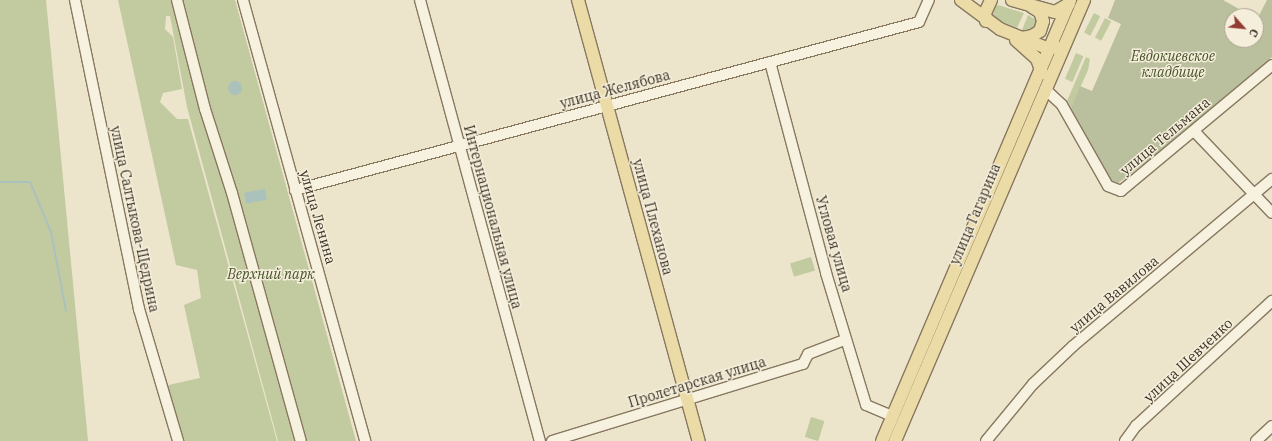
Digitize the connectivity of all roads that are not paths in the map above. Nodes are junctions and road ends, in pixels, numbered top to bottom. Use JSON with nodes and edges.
{"nodes":[{"id":1,"x":75,"y":0,"type":"edge"},
{"id":2,"x":178,"y":0,"type":"edge"},
{"id":3,"x":243,"y":0,"type":"edge"},
{"id":4,"x":420,"y":0,"type":"edge"},
{"id":5,"x":578,"y":0,"type":"edge"},
{"id":6,"x":929,"y":0,"type":"edge"},
{"id":7,"x":961,"y":0,"type":"edge"},
{"id":8,"x":991,"y":0,"type":"edge"},
{"id":9,"x":1012,"y":0,"type":"edge"},
{"id":10,"x":1084,"y":0,"type":"edge"},
{"id":11,"x":1069,"y":2,"type":"edge"},
{"id":12,"x":1032,"y":7,"type":"junction"},
{"id":13,"x":986,"y":21,"type":"junction"},
{"id":14,"x":1000,"y":28,"type":"junction"},
{"id":15,"x":1022,"y":38,"type":"junction"},
{"id":16,"x":1067,"y":39,"type":"junction"},
{"id":17,"x":1049,"y":49,"type":"junction"},
{"id":18,"x":770,"y":62,"type":"junction"},
{"id":19,"x":1272,"y":65,"type":"edge"},
{"id":20,"x":1041,"y":68,"type":"junction"},
{"id":21,"x":1045,"y":89,"type":"junction"},
{"id":22,"x":608,"y":106,"type":"junction"},
{"id":23,"x":1194,"y":131,"type":"junction"},
{"id":24,"x":459,"y":146,"type":"junction"},
{"id":25,"x":1272,"y":179,"type":"edge"},
{"id":26,"x":295,"y":190,"type":"junction"},
{"id":27,"x":1254,"y":194,"type":"junction"},
{"id":28,"x":1272,"y":213,"type":"edge"},
{"id":29,"x":1272,"y":301,"type":"edge"},
{"id":30,"x":845,"y":340,"type":"junction"},
{"id":31,"x":688,"y":399,"type":"junction"},
{"id":32,"x":892,"y":416,"type":"junction"},
{"id":33,"x":1272,"y":426,"type":"edge"},
{"id":34,"x":178,"y":441,"type":"edge"},
{"id":35,"x":301,"y":441,"type":"edge"},
{"id":36,"x":365,"y":441,"type":"edge"},
{"id":37,"x":540,"y":441,"type":"edge"},
{"id":38,"x":552,"y":441,"type":"edge"},
{"id":39,"x":699,"y":441,"type":"edge"},
{"id":40,"x":882,"y":441,"type":"edge"},
{"id":41,"x":895,"y":441,"type":"edge"},
{"id":42,"x":986,"y":441,"type":"edge"},
{"id":43,"x":1125,"y":441,"type":"edge"},
{"id":44,"x":1256,"y":441,"type":"edge"}],
"edges":[{"from":1,"to":34,"type":"street","name":"улица Салтыкова-Щедрина"},
{"from":2,"to":35,"type":"street"},
{"from":3,"to":26,"type":"street","name":"улица Ленина"},
{"from":4,"to":24,"type":"street","name":"Интернациональная улица"},
{"from":5,"to":22,"type":"main road","name":"улица Плеханова"},
{"from":6,"to":18,"type":"street","name":"улица Желябова"},
{"from":7,"to":13,"type":"main road"},
{"from":8,"to":13,"type":"main road"},
{"from":9,"to":12,"type":"main road"},
{"from":10,"to":16,"type":"main road","name":"улица Гагарина"},
{"from":11,"to":12,"type":"main road"},
{"from":11,"to":17,"type":"main road","name":"улица Гагарина"},
{"from":12,"to":15,"type":"main road"},
{"from":13,"to":14,"type":"main road"},
{"from":14,"to":15,"type":"main road"},
{"from":14,"to":20,"type":"main road"},
{"from":15,"to":17,"type":"main road"},
{"from":16,"to":17,"type":"main road"},
{"from":16,"to":21,"type":"main road","name":"улица Гагарина"},
{"from":17,"to":20,"type":"main road","name":"улица Гагарина"},
{"from":18,"to":22,"type":"street","name":"улица Желябова"},
{"from":18,"to":30,"type":"street","name":"Угловая улица"},
{"from":19,"to":23,"type":"street","name":"улица Тельмана"},
{"from":20,"to":21,"type":"main road"},
{"from":20,"to":32,"type":"main road","name":"улица Гагарина"},
{"from":21,"to":23,"type":"street","name":"улица Тельмана"},
{"from":21,"to":41,"type":"main road","name":"улица Гагарина"},
{"from":22,"to":24,"type":"street","name":"улица Желябова"},
{"from":22,"to":31,"type":"main road","name":"улица Плеханова"},
{"from":23,"to":27,"type":"street"},
{"from":24,"to":26,"type":"street","name":"улица Желябова"},
{"from":24,"to":37,"type":"street","name":"Интернациональная улица"},
{"from":25,"to":27,"type":"street","name":"улица Вавилова"},
{"from":26,"to":36,"type":"street","name":"улица Ленина"},
{"from":27,"to":28,"type":"street"},
{"from":27,"to":42,"type":"street","name":"улица Вавилова"},
{"from":29,"to":43,"type":"street","name":"улица Шевченко"},
{"from":30,"to":31,"type":"street","name":"Пролетарская улица"},
{"from":30,"to":32,"type":"street","name":"Угловая улица"},
{"from":31,"to":38,"type":"street","name":"Пролетарская улица"},
{"from":31,"to":39,"type":"main road","name":"улица Плеханова"},
{"from":32,"to":40,"type":"main road","name":"улица Гагарина"},
{"from":33,"to":44,"type":"street"}]}
